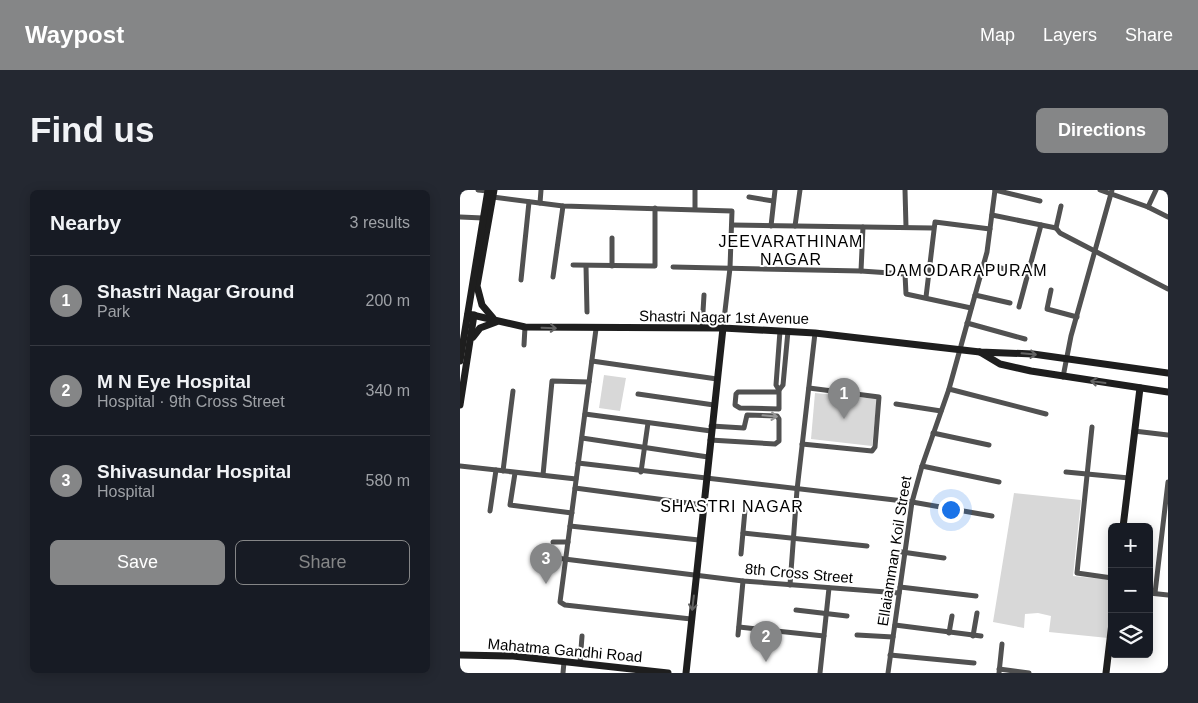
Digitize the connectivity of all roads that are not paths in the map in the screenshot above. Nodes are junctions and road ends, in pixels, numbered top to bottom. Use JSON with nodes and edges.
{"nodes":[{"id":1,"x":478,"y":190,"type":"edge"},
{"id":2,"x":542,"y":190,"type":"edge"},
{"id":3,"x":695,"y":190,"type":"edge"},
{"id":4,"x":775,"y":190,"type":"edge"},
{"id":5,"x":800,"y":190,"type":"edge"},
{"id":6,"x":905,"y":190,"type":"edge"},
{"id":7,"x":995,"y":190,"type":"edge"},
{"id":8,"x":1100,"y":190,"type":"edge"},
{"id":9,"x":1156,"y":190,"type":"edge"},
{"id":10,"x":491,"y":192,"type":"edge"},
{"id":11,"x":1112,"y":192,"type":"edge"},
{"id":12,"x":750,"y":197,"type":"dead end"},
{"id":13,"x":773,"y":201,"type":"junction"},
{"id":14,"x":1040,"y":201,"type":"dead end"},
{"id":15,"x":529,"y":202,"type":"junction"},
{"id":16,"x":540,"y":203,"type":"junction"},
{"id":17,"x":563,"y":206,"type":"junction"},
{"id":18,"x":1061,"y":206,"type":"dead end"},
{"id":19,"x":1148,"y":206,"type":"junction"},
{"id":20,"x":655,"y":208,"type":"junction"},
{"id":21,"x":695,"y":209,"type":"junction"},
{"id":22,"x":992,"y":216,"type":"junction"},
{"id":23,"x":460,"y":217,"type":"edge"},
{"id":24,"x":1168,"y":217,"type":"edge"},
{"id":25,"x":483,"y":218,"type":"junction"},
{"id":26,"x":732,"y":225,"type":"junction"},
{"id":27,"x":1041,"y":225,"type":"junction"},
{"id":28,"x":771,"y":226,"type":"junction"},
{"id":29,"x":795,"y":226,"type":"junction"},
{"id":30,"x":863,"y":227,"type":"junction"},
{"id":31,"x":906,"y":227,"type":"junction"},
{"id":32,"x":933,"y":228,"type":"junction"},
{"id":33,"x":1056,"y":228,"type":"junction"},
{"id":34,"x":990,"y":229,"type":"junction"},
{"id":35,"x":612,"y":238,"type":"dead end"},
{"id":36,"x":1097,"y":250,"type":"junction"},
{"id":37,"x":984,"y":264,"type":"junction"},
{"id":38,"x":573,"y":265,"type":"dead end"},
{"id":39,"x":586,"y":266,"type":"junction"},
{"id":40,"x":612,"y":266,"type":"junction"},
{"id":41,"x":673,"y":267,"type":"dead end"},
{"id":42,"x":730,"y":268,"type":"junction"},
{"id":43,"x":1009,"y":270,"type":"dead end"},
{"id":44,"x":861,"y":271,"type":"junction"},
{"id":45,"x":553,"y":276,"type":"dead end"},
{"id":46,"x":520,"y":280,"type":"dead end"},
{"id":47,"x":1168,"y":289,"type":"edge"},
{"id":48,"x":1051,"y":290,"type":"dead end"},
{"id":49,"x":704,"y":295,"type":"dead end"},
{"id":50,"x":975,"y":295,"type":"junction"},
{"id":51,"x":926,"y":297,"type":"junction"},
{"id":52,"x":1010,"y":303,"type":"dead end"},
{"id":53,"x":1019,"y":307,"type":"dead end"},
{"id":54,"x":971,"y":308,"type":"junction"},
{"id":55,"x":587,"y":312,"type":"dead end"},
{"id":56,"x":467,"y":314,"type":"edge"},
{"id":57,"x":1076,"y":317,"type":"junction"},
{"id":58,"x":497,"y":322,"type":"junction"},
{"id":59,"x":967,"y":323,"type":"junction"},
{"id":60,"x":525,"y":327,"type":"junction"},
{"id":61,"x":702,"y":328,"type":"junction"},
{"id":62,"x":723,"y":328,"type":"junction"},
{"id":63,"x":596,"y":329,"type":"junction"},
{"id":64,"x":784,"y":331,"type":"junction"},
{"id":65,"x":815,"y":333,"type":"junction"},
{"id":66,"x":471,"y":339,"type":"junction"},
{"id":67,"x":1025,"y":339,"type":"dead end"},
{"id":68,"x":524,"y":345,"type":"dead end"},
{"id":69,"x":961,"y":350,"type":"junction"},
{"id":70,"x":980,"y":352,"type":"junction"},
{"id":71,"x":1066,"y":359,"type":"junction"},
{"id":72,"x":460,"y":361,"type":"edge"},
{"id":73,"x":592,"y":361,"type":"junction"},
{"id":74,"x":1168,"y":373,"type":"edge"},
{"id":75,"x":1063,"y":377,"type":"junction"},
{"id":76,"x":717,"y":379,"type":"junction"},
{"id":77,"x":589,"y":382,"type":"junction"},
{"id":78,"x":809,"y":388,"type":"junction"},
{"id":79,"x":1140,"y":388,"type":"junction"},
{"id":80,"x":950,"y":389,"type":"junction"},
{"id":81,"x":513,"y":391,"type":"dead end"},
{"id":82,"x":779,"y":391,"type":"junction"},
{"id":83,"x":1168,"y":392,"type":"edge"},
{"id":84,"x":638,"y":394,"type":"dead end"},
{"id":85,"x":896,"y":404,"type":"dead end"},
{"id":86,"x":460,"y":405,"type":"edge"},
{"id":87,"x":714,"y":405,"type":"junction"},
{"id":88,"x":941,"y":411,"type":"junction"},
{"id":89,"x":585,"y":414,"type":"junction"},
{"id":90,"x":1046,"y":414,"type":"dead end"},
{"id":91,"x":648,"y":423,"type":"junction"},
{"id":92,"x":1092,"y":427,"type":"dead end"},
{"id":93,"x":711,"y":428,"type":"junction"},
{"id":94,"x":1134,"y":431,"type":"junction"},
{"id":95,"x":933,"y":433,"type":"junction"},
{"id":96,"x":1168,"y":435,"type":"edge"},
{"id":97,"x":582,"y":438,"type":"junction"},
{"id":98,"x":710,"y":440,"type":"junction"},
{"id":99,"x":802,"y":444,"type":"junction"},
{"id":100,"x":989,"y":445,"type":"dead end"},
{"id":101,"x":644,"y":448,"type":"junction"},
{"id":102,"x":708,"y":457,"type":"junction"},
{"id":103,"x":578,"y":463,"type":"junction"},
{"id":104,"x":460,"y":466,"type":"edge"},
{"id":105,"x":922,"y":466,"type":"junction"},
{"id":106,"x":496,"y":470,"type":"junction"},
{"id":107,"x":503,"y":471,"type":"junction"},
{"id":108,"x":641,"y":472,"type":"junction"},
{"id":109,"x":1066,"y":472,"type":"dead end"},
{"id":110,"x":515,"y":473,"type":"junction"},
{"id":111,"x":1087,"y":474,"type":"junction"},
{"id":112,"x":543,"y":475,"type":"junction"},
{"id":113,"x":1129,"y":478,"type":"junction"},
{"id":114,"x":576,"y":479,"type":"junction"},
{"id":115,"x":706,"y":480,"type":"junction"},
{"id":116,"x":999,"y":482,"type":"dead end"},
{"id":117,"x":1168,"y":482,"type":"edge"},
{"id":118,"x":575,"y":488,"type":"junction"},
{"id":119,"x":797,"y":490,"type":"junction"},
{"id":120,"x":912,"y":502,"type":"junction"},
{"id":121,"x":703,"y":505,"type":"junction"},
{"id":122,"x":746,"y":510,"type":"dead end"},
{"id":123,"x":490,"y":511,"type":"dead end"},
{"id":124,"x":572,"y":513,"type":"junction"},
{"id":125,"x":992,"y":516,"type":"dead end"},
{"id":126,"x":1166,"y":516,"type":"edge"},
{"id":127,"x":1123,"y":523,"type":"edge"},
{"id":128,"x":570,"y":526,"type":"junction"},
{"id":129,"x":744,"y":533,"type":"junction"},
{"id":130,"x":793,"y":538,"type":"junction"},
{"id":131,"x":700,"y":540,"type":"junction"},
{"id":132,"x":553,"y":542,"type":"dead end"},
{"id":133,"x":568,"y":542,"type":"junction"},
{"id":134,"x":867,"y":546,"type":"dead end"},
{"id":135,"x":895,"y":551,"type":"dead end"},
{"id":136,"x":1160,"y":551,"type":"junction"},
{"id":137,"x":905,"y":552,"type":"junction"},
{"id":138,"x":1168,"y":552,"type":"edge"},
{"id":139,"x":741,"y":554,"type":"dead end"},
{"id":140,"x":540,"y":556,"type":"dead end"},
{"id":141,"x":944,"y":558,"type":"dead end"},
{"id":142,"x":566,"y":560,"type":"junction"},
{"id":143,"x":696,"y":576,"type":"junction"},
{"id":144,"x":1108,"y":577,"type":"edge"},
{"id":145,"x":743,"y":580,"type":"junction"},
{"id":146,"x":790,"y":585,"type":"junction"},
{"id":147,"x":829,"y":588,"type":"junction"},
{"id":148,"x":1153,"y":588,"type":"edge"},
{"id":149,"x":900,"y":590,"type":"junction"},
{"id":150,"x":1153,"y":593,"type":"edge"},
{"id":151,"x":1168,"y":595,"type":"edge"},
{"id":152,"x":976,"y":596,"type":"dead end"},
{"id":153,"x":796,"y":610,"type":"dead end"},
{"id":154,"x":977,"y":612,"type":"dead end"},
{"id":155,"x":827,"y":613,"type":"junction"},
{"id":156,"x":847,"y":616,"type":"dead end"},
{"id":157,"x":952,"y":616,"type":"dead end"},
{"id":158,"x":691,"y":619,"type":"junction"},
{"id":159,"x":895,"y":625,"type":"junction"},
{"id":160,"x":739,"y":627,"type":"junction"},
{"id":161,"x":949,"y":633,"type":"junction"},
{"id":162,"x":738,"y":635,"type":"dead end"},
{"id":163,"x":857,"y":635,"type":"dead end"},
{"id":164,"x":582,"y":636,"type":"dead end"},
{"id":165,"x":824,"y":636,"type":"junction"},
{"id":166,"x":974,"y":636,"type":"junction"},
{"id":167,"x":981,"y":636,"type":"dead end"},
{"id":168,"x":893,"y":637,"type":"junction"},
{"id":169,"x":1002,"y":644,"type":"dead end"},
{"id":170,"x":890,"y":655,"type":"junction"},
{"id":171,"x":460,"y":656,"type":"edge"},
{"id":172,"x":1108,"y":657,"type":"edge"},
{"id":173,"x":564,"y":662,"type":"junction"},
{"id":174,"x":580,"y":663,"type":"junction"},
{"id":175,"x":974,"y":663,"type":"dead end"},
{"id":176,"x":604,"y":670,"type":"edge"},
{"id":177,"x":630,"y":671,"type":"edge"},
{"id":178,"x":999,"y":671,"type":"edge"},
{"id":179,"x":563,"y":673,"type":"edge"},
{"id":180,"x":668,"y":673,"type":"edge"},
{"id":181,"x":686,"y":673,"type":"edge"},
{"id":182,"x":820,"y":673,"type":"edge"},
{"id":183,"x":888,"y":673,"type":"edge"},
{"id":184,"x":1029,"y":673,"type":"edge"},
{"id":185,"x":1106,"y":673,"type":"edge"}],
"edges":[{"from":1,"to":10,"type":"street"},
{"from":2,"to":16,"type":"street"},
{"from":3,"to":21,"type":"street"},
{"from":4,"to":13,"type":"street"},
{"from":5,"to":29,"type":"street"},
{"from":6,"to":31,"type":"street"},
{"from":7,"to":14,"type":"street"},
{"from":7,"to":22,"type":"street","name":"Ellaiamman Koil Street"},
{"from":8,"to":11,"type":"street"},
{"from":9,"to":19,"type":"street"},
{"from":10,"to":15,"type":"street"},
{"from":10,"to":25,"type":"street"},
{"from":10,"to":58,"type":"street"},
{"from":11,"to":19,"type":"street"},
{"from":11,"to":36,"type":"street"},
{"from":12,"to":13,"type":"street"},
{"from":13,"to":28,"type":"street"},
{"from":15,"to":16,"type":"street"},
{"from":15,"to":46,"type":"street"},
{"from":16,"to":17,"type":"street"},
{"from":17,"to":20,"type":"street"},
{"from":17,"to":45,"type":"street"},
{"from":18,"to":33,"type":"street"},
{"from":19,"to":24,"type":"street"},
{"from":20,"to":21,"type":"street"},
{"from":20,"to":40,"type":"street"},
{"from":21,"to":26,"type":"street"},
{"from":22,"to":27,"type":"street"},
{"from":22,"to":34,"type":"street","name":"Ellaiamman Koil Street"},
{"from":23,"to":25,"type":"street"},
{"from":25,"to":56,"type":"street"},
{"from":26,"to":28,"type":"street"},
{"from":26,"to":42,"type":"street"},
{"from":27,"to":33,"type":"street"},
{"from":27,"to":53,"type":"street"},
{"from":28,"to":29,"type":"street"},
{"from":29,"to":30,"type":"street"},
{"from":30,"to":31,"type":"street"},
{"from":30,"to":44,"type":"street"},
{"from":31,"to":32,"type":"street"},
{"from":32,"to":34,"type":"street"},
{"from":32,"to":51,"type":"street"},
{"from":33,"to":36,"type":"street"},
{"from":34,"to":37,"type":"street","name":"Ellaiamman Koil Street"},
{"from":35,"to":40,"type":"street"},
{"from":36,"to":47,"type":"street"},
{"from":36,"to":57,"type":"street"},
{"from":37,"to":43,"type":"street"},
{"from":37,"to":50,"type":"street","name":"Ellaiamman Koil Street"},
{"from":38,"to":39,"type":"street"},
{"from":39,"to":40,"type":"street"},
{"from":39,"to":55,"type":"street"},
{"from":41,"to":42,"type":"street"},
{"from":42,"to":44,"type":"street"},
{"from":42,"to":62,"type":"street"},
{"from":44,"to":51,"type":"street"},
{"from":48,"to":57,"type":"street"},
{"from":49,"to":61,"type":"street"},
{"from":50,"to":52,"type":"street"},
{"from":50,"to":54,"type":"street","name":"Ellaiamman Koil Street"},
{"from":51,"to":54,"type":"street"},
{"from":54,"to":59,"type":"street","name":"Ellaiamman Koil Street"},
{"from":56,"to":58,"type":"street","name":"Shastri Nagar 1st Avenue"},
{"from":56,"to":66,"type":"street"},
{"from":56,"to":72,"type":"street"},
{"from":57,"to":71,"type":"street"},
{"from":58,"to":60,"type":"street","name":"Shastri Nagar 1st Avenue"},
{"from":58,"to":66,"type":"street"},
{"from":59,"to":67,"type":"street"},
{"from":59,"to":69,"type":"street","name":"Ellaiamman Koil Street"},
{"from":60,"to":63,"type":"street","name":"Shastri Nagar 1st Avenue","one_way":true},
{"from":60,"to":68,"type":"street"},
{"from":61,"to":62,"type":"street","name":"Shastri Nagar 1st Avenue"},
{"from":61,"to":63,"type":"street","name":"Shastri Nagar 1st Avenue"},
{"from":62,"to":64,"type":"street","name":"Shastri Nagar 1st Avenue"},
{"from":62,"to":76,"type":"street"},
{"from":63,"to":73,"type":"street"},
{"from":64,"to":65,"type":"street","name":"Shastri Nagar 1st Avenue"},
{"from":64,"to":82,"type":"street"},
{"from":65,"to":69,"type":"street","name":"Shastri Nagar 1st Avenue"},
{"from":65,"to":78,"type":"street"},
{"from":66,"to":86,"type":"street"},
{"from":69,"to":70,"type":"street","name":"Shastri Nagar 1st Avenue"},
{"from":69,"to":80,"type":"street","name":"Ellaiamman Koil Street"},
{"from":70,"to":71,"type":"street","name":"Shastri Nagar 1st Avenue","one_way":true},
{"from":70,"to":75,"type":"street"},
{"from":71,"to":74,"type":"street","name":"Shastri Nagar 1st Avenue"},
{"from":71,"to":75,"type":"street"},
{"from":73,"to":76,"type":"street"},
{"from":73,"to":77,"type":"street"},
{"from":79,"to":75,"type":"street","one_way":true},
{"from":76,"to":87,"type":"street"},
{"from":77,"to":89,"type":"street"},
{"from":77,"to":112,"type":"street"},
{"from":78,"to":99,"type":"street"},
{"from":78,"to":99,"type":"street"},
{"from":79,"to":83,"type":"street"},
{"from":79,"to":94,"type":"street"},
{"from":80,"to":88,"type":"street","name":"Ellaiamman Koil Street"},
{"from":80,"to":90,"type":"street"},
{"from":81,"to":107,"type":"street"},
{"from":82,"to":82,"type":"street"},
{"from":84,"to":87,"type":"street"},
{"from":85,"to":88,"type":"street"},
{"from":87,"to":93,"type":"street"},
{"from":88,"to":95,"type":"street","name":"Ellaiamman Koil Street"},
{"from":89,"to":91,"type":"street"},
{"from":89,"to":97,"type":"street"},
{"from":91,"to":93,"type":"street"},
{"from":91,"to":101,"type":"street"},
{"from":92,"to":111,"type":"street"},
{"from":93,"to":98,"type":"street"},
{"from":93,"to":98,"type":"street","one_way":true},
{"from":94,"to":96,"type":"street"},
{"from":94,"to":113,"type":"street"},
{"from":95,"to":100,"type":"street"},
{"from":95,"to":105,"type":"street","name":"Ellaiamman Koil Street"},
{"from":97,"to":101,"type":"street"},
{"from":97,"to":103,"type":"street"},
{"from":98,"to":102,"type":"street"},
{"from":99,"to":119,"type":"street"},
{"from":101,"to":102,"type":"street"},
{"from":101,"to":108,"type":"street"},
{"from":102,"to":115,"type":"street"},
{"from":103,"to":108,"type":"street"},
{"from":103,"to":114,"type":"street"},
{"from":104,"to":106,"type":"street"},
{"from":105,"to":116,"type":"street"},
{"from":105,"to":120,"type":"street","name":"Ellaiamman Koil Street"},
{"from":106,"to":107,"type":"street"},
{"from":106,"to":123,"type":"street"},
{"from":107,"to":110,"type":"street"},
{"from":108,"to":115,"type":"street"},
{"from":109,"to":111,"type":"street"},
{"from":110,"to":112,"type":"street"},
{"from":110,"to":124,"type":"street"},
{"from":111,"to":113,"type":"street"},
{"from":111,"to":144,"type":"street"},
{"from":112,"to":114,"type":"street"},
{"from":113,"to":127,"type":"street"},
{"from":114,"to":118,"type":"street"},
{"from":115,"to":119,"type":"street"},
{"from":115,"to":121,"type":"street"},
{"from":117,"to":126,"type":"street"},
{"from":118,"to":121,"type":"street"},
{"from":118,"to":124,"type":"street"},
{"from":119,"to":120,"type":"street"},
{"from":119,"to":130,"type":"street"},
{"from":120,"to":125,"type":"street"},
{"from":120,"to":137,"type":"street","name":"Ellaiamman Koil Street"},
{"from":121,"to":131,"type":"street"},
{"from":122,"to":129,"type":"street"},
{"from":124,"to":128,"type":"street"},
{"from":126,"to":136,"type":"street"},
{"from":128,"to":131,"type":"street"},
{"from":128,"to":133,"type":"street"},
{"from":129,"to":130,"type":"street"},
{"from":129,"to":139,"type":"street"},
{"from":130,"to":134,"type":"street"},
{"from":130,"to":146,"type":"street"},
{"from":131,"to":143,"type":"street"},
{"from":132,"to":133,"type":"street"},
{"from":133,"to":142,"type":"street"},
{"from":135,"to":137,"type":"street"},
{"from":136,"to":138,"type":"street"},
{"from":136,"to":148,"type":"street"},
{"from":137,"to":141,"type":"street"},
{"from":137,"to":149,"type":"street","name":"Ellaiamman Koil Street"},
{"from":140,"to":142,"type":"street","name":"8th Cross Street"},
{"from":142,"to":143,"type":"street","name":"8th Cross Street"},
{"from":142,"to":158,"type":"street"},
{"from":143,"to":145,"type":"street","name":"8th Cross Street"},
{"from":143,"to":158,"type":"street","one_way":true},
{"from":145,"to":146,"type":"street","name":"8th Cross Street"},
{"from":145,"to":160,"type":"street"},
{"from":146,"to":147,"type":"street","name":"8th Cross Street"},
{"from":147,"to":149,"type":"street","name":"8th Cross Street"},
{"from":147,"to":155,"type":"street"},
{"from":149,"to":152,"type":"street","name":"8th Cross Street"},
{"from":149,"to":159,"type":"street","name":"Ellaiamman Koil Street"},
{"from":150,"to":151,"type":"street"},
{"from":153,"to":155,"type":"street"},
{"from":154,"to":166,"type":"street"},
{"from":155,"to":156,"type":"street"},
{"from":155,"to":165,"type":"street"},
{"from":157,"to":161,"type":"street"},
{"from":158,"to":181,"type":"street"},
{"from":159,"to":161,"type":"street"},
{"from":159,"to":168,"type":"street","name":"Ellaiamman Koil Street"},
{"from":160,"to":162,"type":"street"},
{"from":160,"to":165,"type":"street"},
{"from":161,"to":166,"type":"street"},
{"from":163,"to":168,"type":"street"},
{"from":164,"to":174,"type":"street"},
{"from":165,"to":182,"type":"street"},
{"from":166,"to":167,"type":"street"},
{"from":168,"to":170,"type":"street","name":"Ellaiamman Koil Street"},
{"from":169,"to":178,"type":"street"},
{"from":170,"to":175,"type":"street"},
{"from":170,"to":183,"type":"street","name":"Ellaiamman Koil Street"},
{"from":171,"to":173,"type":"street","name":"Mahatma Gandhi Road"},
{"from":172,"to":185,"type":"street"},
{"from":173,"to":174,"type":"street","name":"Mahatma Gandhi Road"},
{"from":173,"to":179,"type":"street"},
{"from":174,"to":176,"type":"street","name":"Mahatma Gandhi Road"},
{"from":176,"to":177,"type":"street","name":"Mahatma Gandhi Road"},
{"from":177,"to":180,"type":"street","name":"Mahatma Gandhi Road"},
{"from":178,"to":184,"type":"street"}]}
